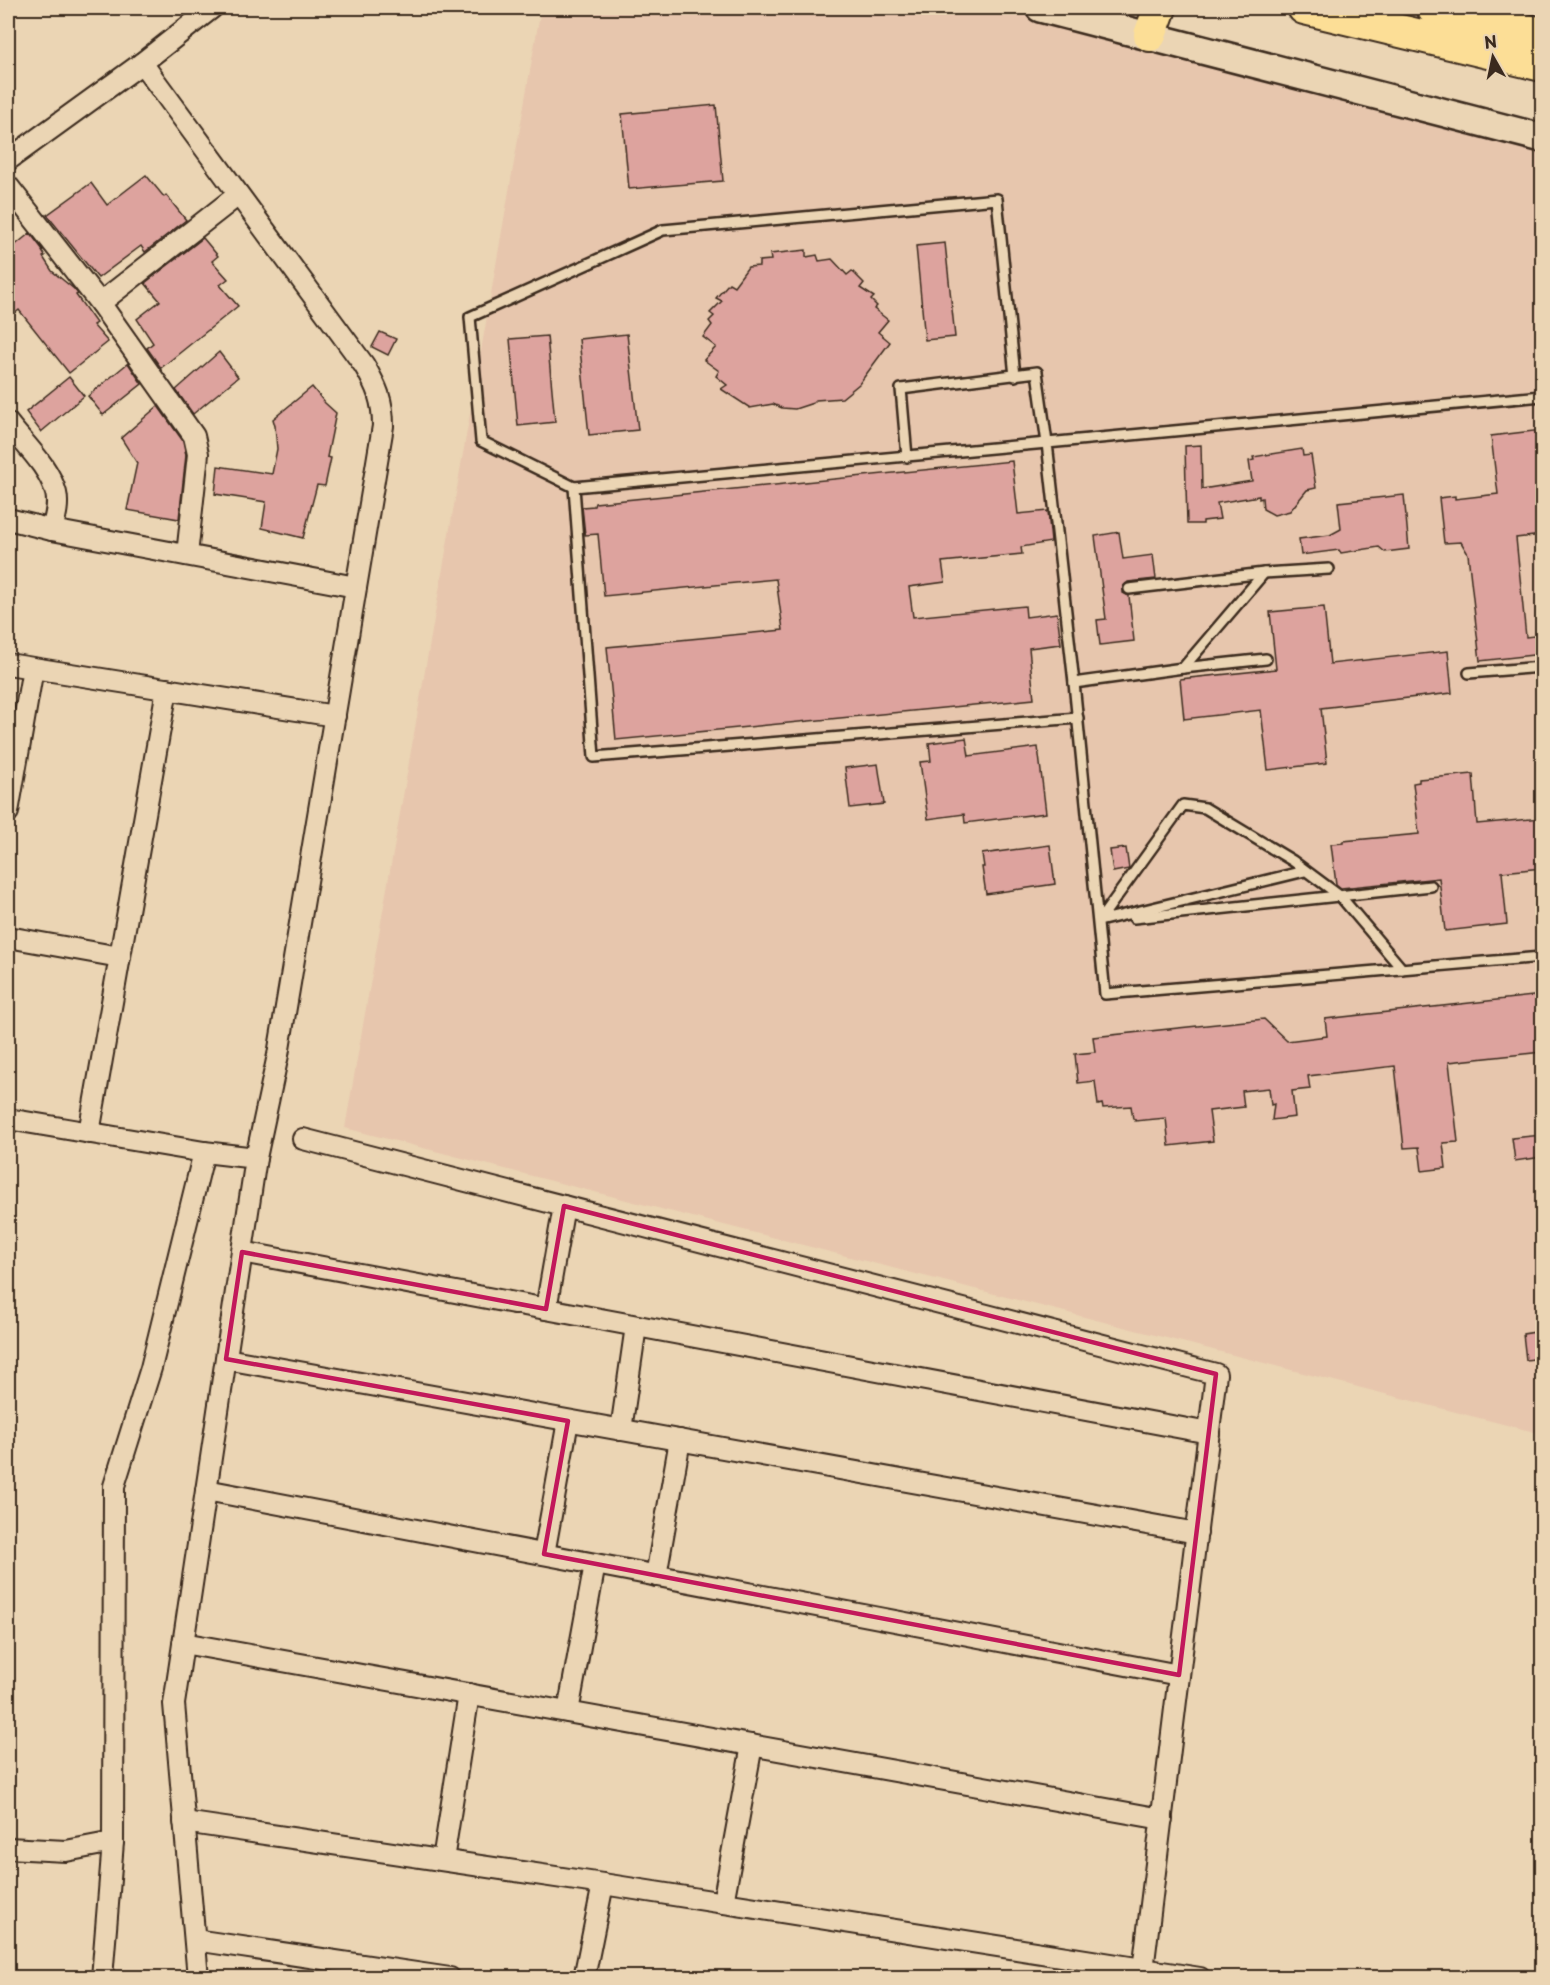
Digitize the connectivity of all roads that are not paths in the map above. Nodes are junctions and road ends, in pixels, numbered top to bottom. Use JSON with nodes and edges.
{"nodes":[{"id":1,"x":212,"y":8,"type":"edge"},
{"id":2,"x":1040,"y":8,"type":"edge"},
{"id":3,"x":1304,"y":8,"type":"edge"},
{"id":4,"x":1433,"y":8,"type":"edge"},
{"id":5,"x":1155,"y":21,"type":"edge"},
{"id":6,"x":1542,"y":34,"type":"edge"},
{"id":7,"x":142,"y":63,"type":"junction"},
{"id":8,"x":1542,"y":65,"type":"edge"},
{"id":9,"x":1542,"y":138,"type":"edge"},
{"id":10,"x":8,"y":160,"type":"edge"},
{"id":11,"x":8,"y":186,"type":"edge"},
{"id":12,"x":238,"y":195,"type":"junction"},
{"id":13,"x":100,"y":303,"type":"junction"},
{"id":14,"x":1015,"y":376,"type":"junction"},
{"id":15,"x":1542,"y":396,"type":"edge"},
{"id":16,"x":8,"y":423,"type":"edge"},
{"id":17,"x":1047,"y":443,"type":"junction"},
{"id":18,"x":907,"y":457,"type":"junction"},
{"id":19,"x":574,"y":487,"type":"junction"},
{"id":20,"x":8,"y":519,"type":"edge"},
{"id":21,"x":52,"y":530,"type":"junction"},
{"id":22,"x":187,"y":555,"type":"junction"},
{"id":23,"x":1329,"y":569,"type":"dead end"},
{"id":24,"x":1264,"y":573,"type":"junction"},
{"id":25,"x":356,"y":588,"type":"junction"},
{"id":26,"x":1129,"y":589,"type":"dead end"},
{"id":27,"x":1266,"y":659,"type":"dead end"},
{"id":28,"x":8,"y":664,"type":"edge"},
{"id":29,"x":1542,"y":667,"type":"edge"},
{"id":30,"x":33,"y":668,"type":"junction"},
{"id":31,"x":1183,"y":668,"type":"junction"},
{"id":32,"x":1470,"y":673,"type":"dead end"},
{"id":33,"x":1074,"y":683,"type":"junction"},
{"id":34,"x":167,"y":689,"type":"junction"},
{"id":35,"x":335,"y":716,"type":"junction"},
{"id":36,"x":1077,"y":718,"type":"junction"},
{"id":37,"x":8,"y":812,"type":"edge"},
{"id":38,"x":1305,"y":871,"type":"junction"},
{"id":39,"x":1431,"y":886,"type":"dead end"},
{"id":40,"x":1340,"y":896,"type":"junction"},
{"id":41,"x":1099,"y":921,"type":"junction"},
{"id":42,"x":8,"y":937,"type":"edge"},
{"id":43,"x":120,"y":957,"type":"junction"},
{"id":44,"x":1542,"y":957,"type":"edge"},
{"id":45,"x":1402,"y":969,"type":"junction"},
{"id":46,"x":8,"y":1119,"type":"edge"},
{"id":47,"x":89,"y":1133,"type":"junction"},
{"id":48,"x":303,"y":1139,"type":"dead end"},
{"id":49,"x":204,"y":1152,"type":"junction"},
{"id":50,"x":256,"y":1158,"type":"junction"},
{"id":51,"x":564,"y":1206,"type":"junction"},
{"id":52,"x":242,"y":1252,"type":"junction"},
{"id":53,"x":546,"y":1309,"type":"junction"},
{"id":54,"x":636,"y":1326,"type":"junction"},
{"id":55,"x":226,"y":1359,"type":"junction"},
{"id":56,"x":568,"y":1420,"type":"junction"},
{"id":57,"x":621,"y":1430,"type":"junction"},
{"id":58,"x":1209,"y":1434,"type":"junction"},
{"id":59,"x":680,"y":1440,"type":"junction"},
{"id":60,"x":206,"y":1491,"type":"junction"},
{"id":61,"x":1197,"y":1533,"type":"junction"},
{"id":62,"x":544,"y":1554,"type":"junction"},
{"id":63,"x":595,"y":1564,"type":"junction"},
{"id":64,"x":656,"y":1576,"type":"junction"},
{"id":65,"x":183,"y":1643,"type":"junction"},
{"id":66,"x":1179,"y":1675,"type":"junction"},
{"id":67,"x":469,"y":1694,"type":"junction"},
{"id":68,"x":568,"y":1712,"type":"junction"},
{"id":69,"x":752,"y":1745,"type":"junction"},
{"id":70,"x":1162,"y":1818,"type":"junction"},
{"id":71,"x":184,"y":1822,"type":"junction"},
{"id":72,"x":113,"y":1842,"type":"junction"},
{"id":73,"x":8,"y":1848,"type":"edge"},
{"id":74,"x":443,"y":1860,"type":"junction"},
{"id":75,"x":603,"y":1884,"type":"junction"},
{"id":76,"x":723,"y":1903,"type":"junction"},
{"id":77,"x":195,"y":1940,"type":"junction"},
{"id":78,"x":1143,"y":1973,"type":"edge"},
{"id":79,"x":102,"y":1977,"type":"edge"},
{"id":80,"x":198,"y":1977,"type":"edge"},
{"id":81,"x":450,"y":1977,"type":"edge"},
{"id":82,"x":584,"y":1977,"type":"edge"},
{"id":83,"x":1200,"y":1977,"type":"edge"}],
"edges":[{"from":1,"to":7,"type":"street"},
{"from":2,"to":5,"type":"main road"},
{"from":3,"to":8,"type":"highway"},
{"from":4,"to":6,"type":"highway"},
{"from":5,"to":9,"type":"main road"},
{"from":7,"to":10,"type":"street"},
{"from":7,"to":12,"type":"street"},
{"from":11,"to":13,"type":"street"},
{"from":12,"to":13,"type":"street"},
{"from":12,"to":25,"type":"street"},
{"from":13,"to":22,"type":"street"},
{"from":14,"to":17,"type":"lane"},
{"from":14,"to":18,"type":"lane"},
{"from":14,"to":19,"type":"lane"},
{"from":15,"to":17,"type":"lane"},
{"from":16,"to":21,"type":"street"},
{"from":17,"to":18,"type":"lane"},
{"from":17,"to":33,"type":"lane"},
{"from":18,"to":19,"type":"lane"},
{"from":19,"to":36,"type":"lane"},
{"from":20,"to":21,"type":"street"},
{"from":21,"to":22,"type":"street"},
{"from":22,"to":25,"type":"street"},
{"from":23,"to":24,"type":"lane"},
{"from":24,"to":26,"type":"lane"},
{"from":24,"to":31,"type":"lane"},
{"from":25,"to":35,"type":"street"},
{"from":27,"to":31,"type":"lane"},
{"from":28,"to":30,"type":"street"},
{"from":29,"to":32,"type":"lane"},
{"from":30,"to":34,"type":"street"},
{"from":30,"to":37,"type":"street"},
{"from":31,"to":33,"type":"lane"},
{"from":33,"to":36,"type":"lane"},
{"from":34,"to":35,"type":"street"},
{"from":34,"to":43,"type":"street"},
{"from":35,"to":50,"type":"street"},
{"from":36,"to":41,"type":"lane"},
{"from":38,"to":40,"type":"lane"},
{"from":38,"to":41,"type":"lane"},
{"from":38,"to":41,"type":"lane"},
{"from":39,"to":40,"type":"lane"},
{"from":40,"to":41,"type":"lane"},
{"from":40,"to":45,"type":"lane"},
{"from":41,"to":45,"type":"lane"},
{"from":42,"to":43,"type":"street"},
{"from":43,"to":47,"type":"street"},
{"from":44,"to":45,"type":"lane"},
{"from":46,"to":47,"type":"street"},
{"from":47,"to":49,"type":"street"},
{"from":48,"to":51,"type":"street"},
{"from":49,"to":50,"type":"street"},
{"from":49,"to":72,"type":"street"},
{"from":50,"to":52,"type":"street"},
{"from":51,"to":53,"type":"street"},
{"from":51,"to":58,"type":"street"},
{"from":52,"to":53,"type":"street"},
{"from":52,"to":55,"type":"street"},
{"from":53,"to":54,"type":"street"},
{"from":54,"to":57,"type":"street"},
{"from":54,"to":58,"type":"street"},
{"from":55,"to":56,"type":"street"},
{"from":55,"to":60,"type":"street"},
{"from":56,"to":57,"type":"street"},
{"from":56,"to":62,"type":"street"},
{"from":57,"to":59,"type":"street"},
{"from":58,"to":61,"type":"street"},
{"from":59,"to":61,"type":"street"},
{"from":59,"to":64,"type":"street"},
{"from":60,"to":62,"type":"street"},
{"from":60,"to":65,"type":"street"},
{"from":61,"to":66,"type":"street"},
{"from":62,"to":63,"type":"street"},
{"from":63,"to":64,"type":"street"},
{"from":63,"to":68,"type":"street"},
{"from":64,"to":66,"type":"street"},
{"from":65,"to":67,"type":"street"},
{"from":65,"to":71,"type":"street"},
{"from":66,"to":70,"type":"street"},
{"from":67,"to":68,"type":"street"},
{"from":67,"to":74,"type":"street"},
{"from":68,"to":69,"type":"street"},
{"from":69,"to":70,"type":"street"},
{"from":69,"to":76,"type":"street"},
{"from":70,"to":78,"type":"street"},
{"from":71,"to":74,"type":"street"},
{"from":71,"to":77,"type":"street"},
{"from":72,"to":73,"type":"street"},
{"from":72,"to":79,"type":"street"},
{"from":74,"to":75,"type":"street"},
{"from":75,"to":76,"type":"street"},
{"from":75,"to":82,"type":"street"},
{"from":76,"to":78,"type":"street"},
{"from":77,"to":80,"type":"street"},
{"from":77,"to":81,"type":"street"},
{"from":78,"to":83,"type":"street"}]}
